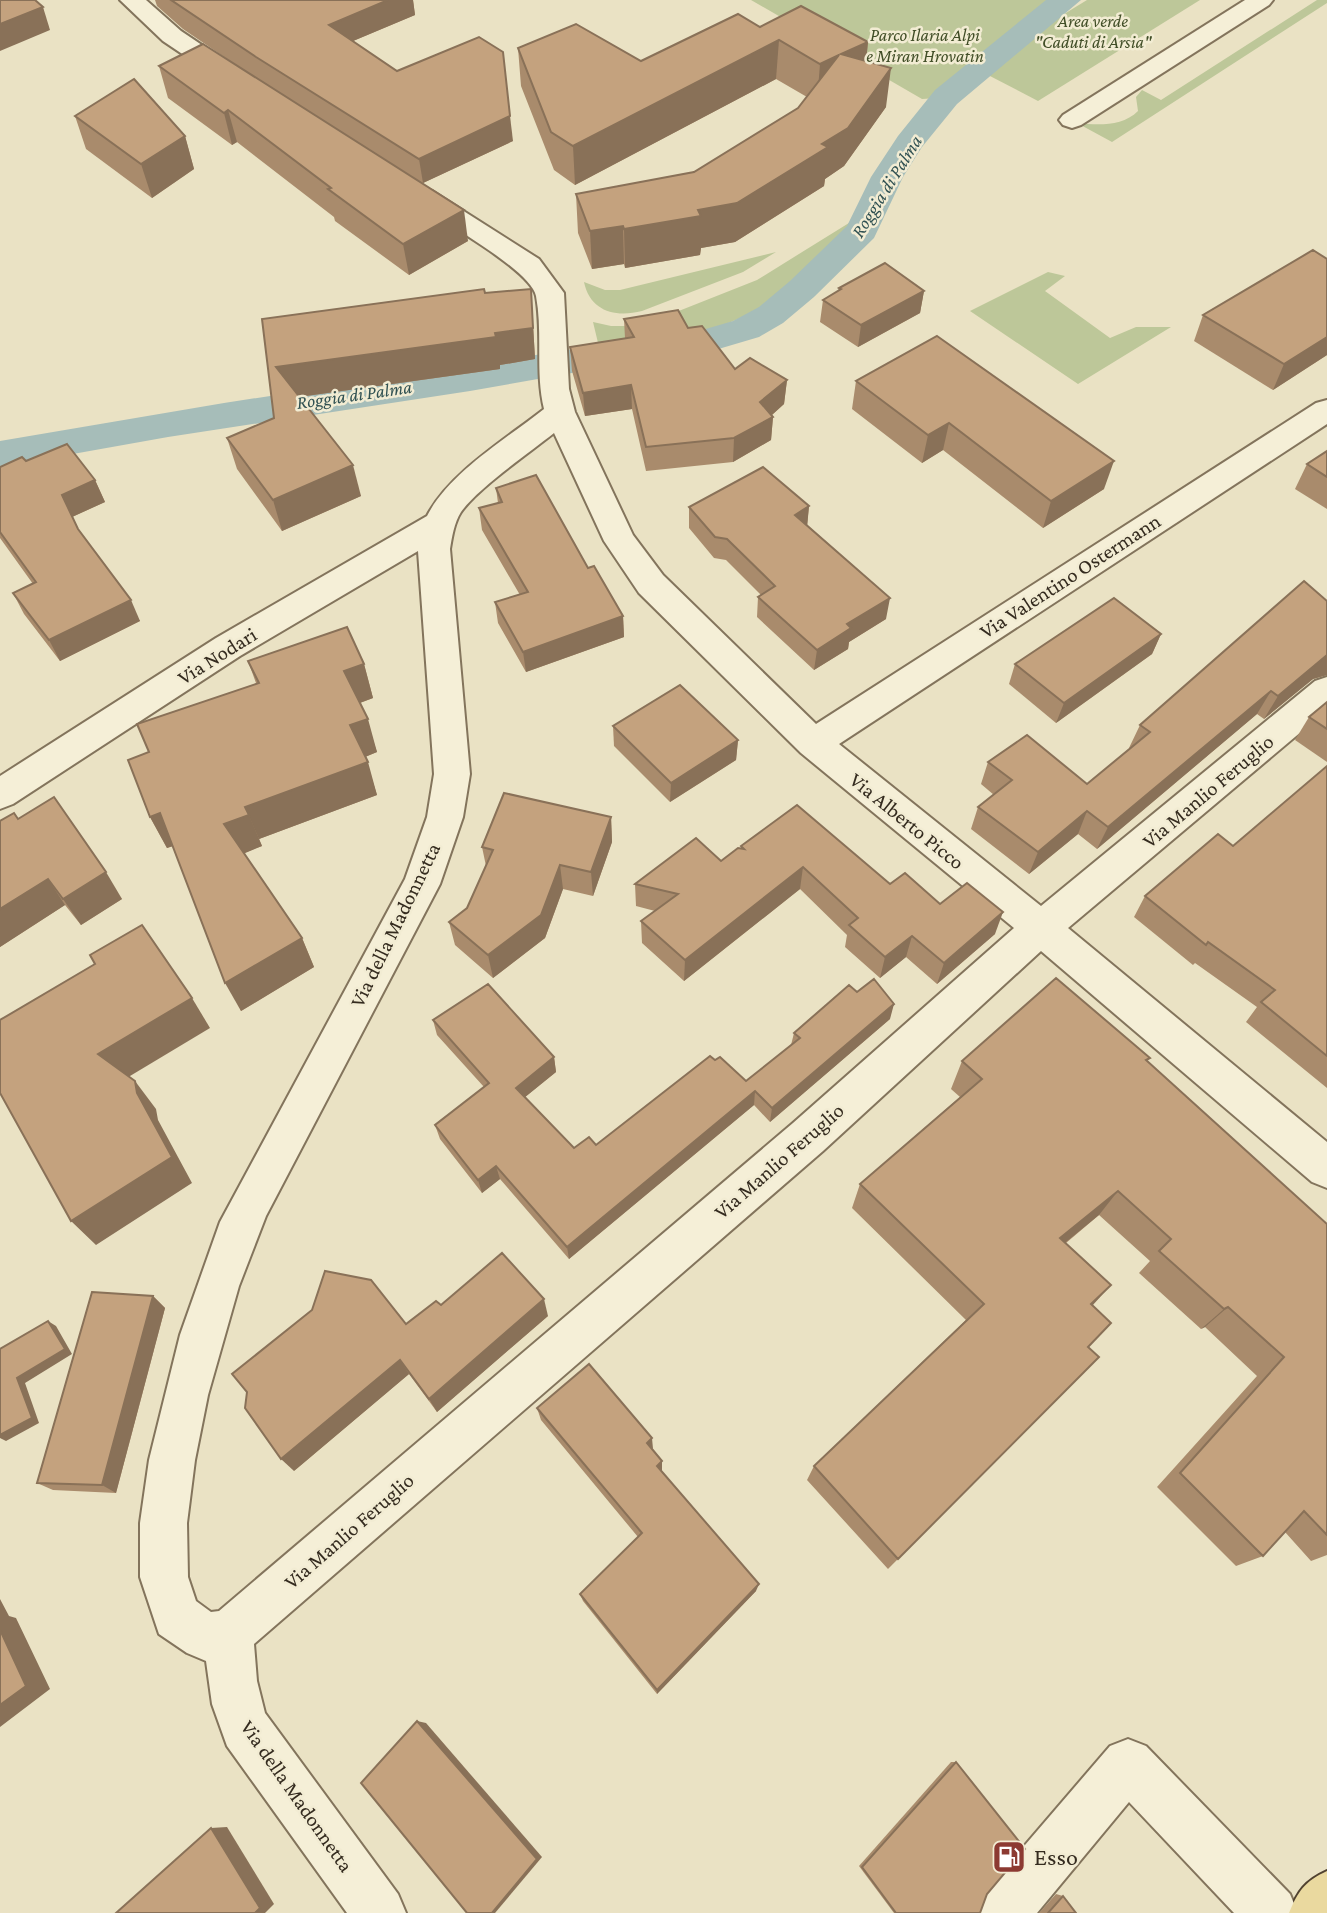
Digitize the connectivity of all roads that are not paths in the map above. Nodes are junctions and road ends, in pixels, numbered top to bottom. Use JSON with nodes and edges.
{"nodes":[{"id":1,"x":132,"y":0,"type":"edge"},
{"id":2,"x":1261,"y":0,"type":"edge"},
{"id":3,"x":261,"y":95,"type":"edge"},
{"id":4,"x":1072,"y":120,"type":"dead end"},
{"id":5,"x":399,"y":182,"type":"edge"},
{"id":6,"x":1327,"y":410,"type":"edge"},
{"id":7,"x":560,"y":412,"type":"junction"},
{"id":8,"x":439,"y":524,"type":"junction"},
{"id":9,"x":1327,"y":690,"type":"edge"},
{"id":10,"x":813,"y":743,"type":"junction"},
{"id":11,"x":0,"y":794,"type":"edge"},
{"id":12,"x":1041,"y":929,"type":"junction"},
{"id":13,"x":1327,"y":1168,"type":"edge"},
{"id":14,"x":230,"y":1633,"type":"junction"},
{"id":15,"x":1327,"y":1898,"type":"edge"},
{"id":16,"x":379,"y":1913,"type":"edge"},
{"id":17,"x":1002,"y":1913,"type":"edge"},
{"id":18,"x":1271,"y":1913,"type":"edge"},
{"id":19,"x":1316,"y":1913,"type":"edge"}],
"edges":[{"from":1,"to":3,"type":"street"},
{"from":2,"to":4,"type":"street"},
{"from":5,"to":7,"type":"street"},
{"from":6,"to":10,"type":"street","name":"Via Valentino Ostermann"},
{"from":7,"to":8,"type":"street","name":"Via della Madonnetta"},
{"from":7,"to":10,"type":"street","name":"Via Alberto Picco"},
{"from":8,"to":11,"type":"street","name":"Via Nodari"},
{"from":8,"to":14,"type":"street","name":"Via della Madonnetta"},
{"from":9,"to":12,"type":"street","name":"Via Manlio Feruglio"},
{"from":10,"to":12,"type":"street","name":"Via Alberto Picco"},
{"from":12,"to":13,"type":"street","name":"Via Alberto Picco"},
{"from":12,"to":14,"type":"street","name":"Via Manlio Feruglio"},
{"from":14,"to":16,"type":"street","name":"Via della Madonnetta"},
{"from":15,"to":19,"type":"main road"},
{"from":17,"to":18,"type":"street"}]}
